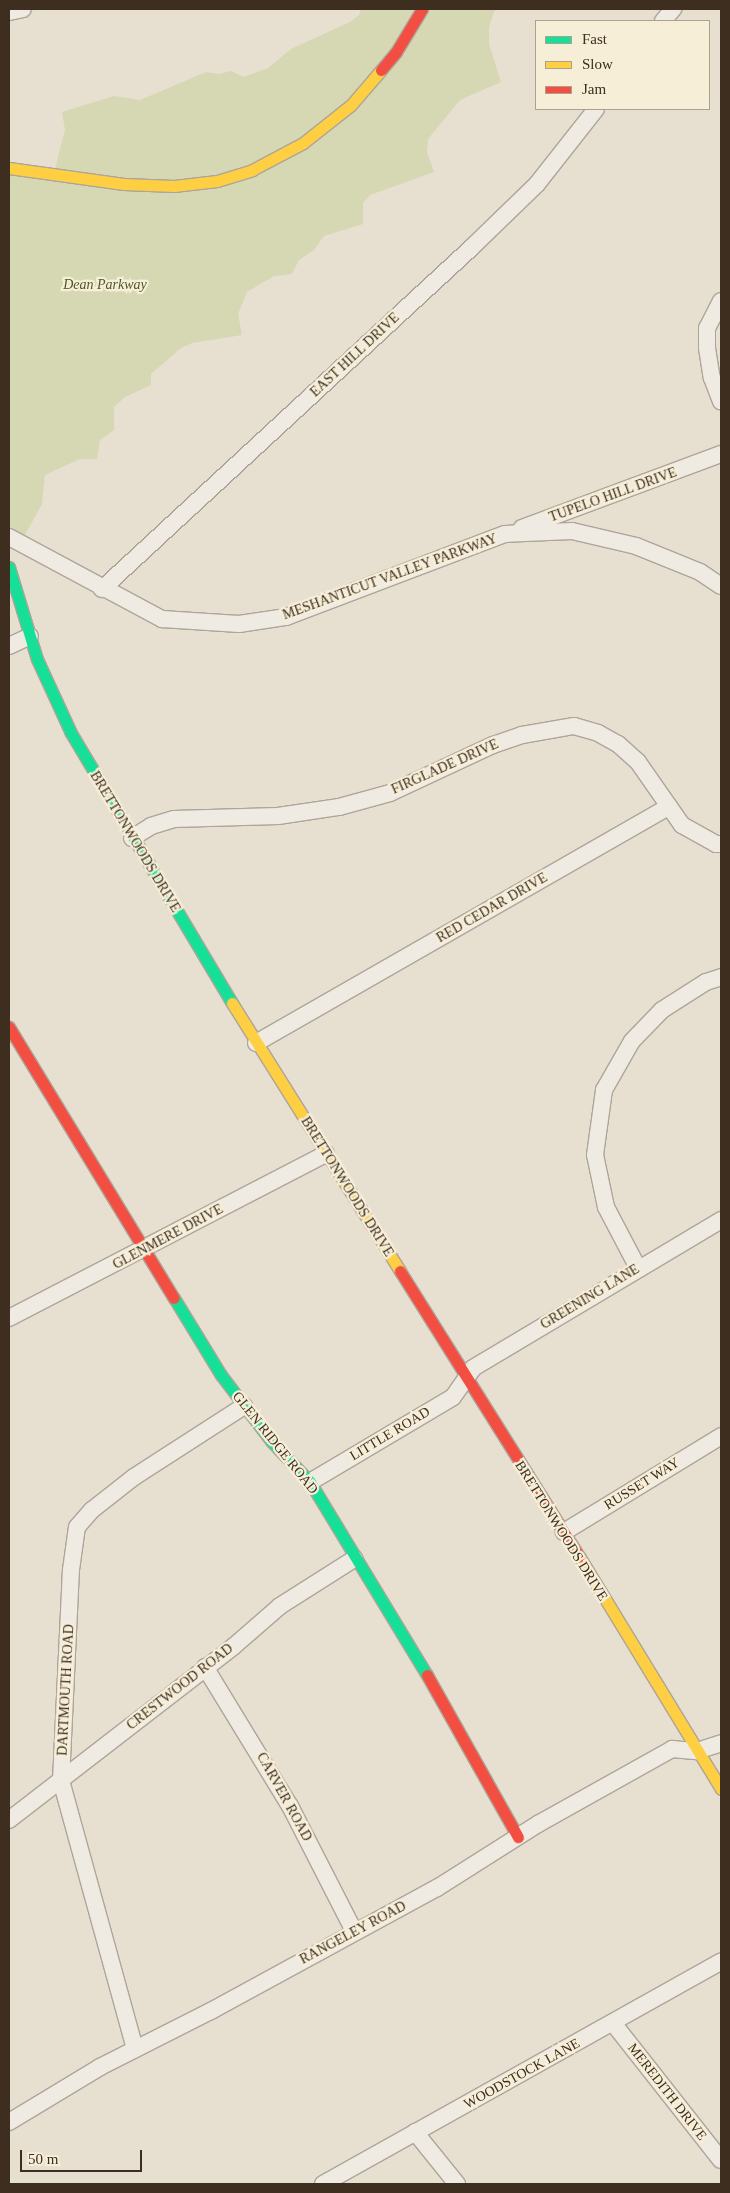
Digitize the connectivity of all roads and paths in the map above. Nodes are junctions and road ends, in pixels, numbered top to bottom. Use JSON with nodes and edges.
{"nodes":[{"id":1,"x":23,"y":9,"type":"edge"},
{"id":2,"x":422,"y":9,"type":"edge"},
{"id":3,"x":673,"y":9,"type":"edge"},
{"id":4,"x":9,"y":12,"type":"edge"},
{"id":5,"x":664,"y":20,"type":"edge"},
{"id":6,"x":595,"y":110,"type":"edge"},
{"id":7,"x":9,"y":168,"type":"edge"},
{"id":8,"x":721,"y":301,"type":"edge"},
{"id":9,"x":721,"y":401,"type":"edge"},
{"id":10,"x":721,"y":454,"type":"edge"},
{"id":11,"x":505,"y":534,"type":"junction"},
{"id":12,"x":9,"y":537,"type":"edge"},
{"id":13,"x":9,"y":567,"type":"edge"},
{"id":14,"x":721,"y":586,"type":"edge"},
{"id":15,"x":102,"y":589,"type":"junction"},
{"id":16,"x":30,"y":636,"type":"junction"},
{"id":17,"x":9,"y":646,"type":"edge"},
{"id":18,"x":669,"y":806,"type":"junction"},
{"id":19,"x":132,"y":838,"type":"junction"},
{"id":20,"x":721,"y":844,"type":"edge"},
{"id":21,"x":721,"y":977,"type":"edge"},
{"id":22,"x":9,"y":1027,"type":"edge"},
{"id":23,"x":256,"y":1043,"type":"junction"},
{"id":24,"x":326,"y":1154,"type":"junction"},
{"id":25,"x":721,"y":1220,"type":"edge"},
{"id":26,"x":143,"y":1251,"type":"junction"},
{"id":27,"x":638,"y":1268,"type":"junction"},
{"id":28,"x":9,"y":1318,"type":"edge"},
{"id":29,"x":466,"y":1381,"type":"junction"},
{"id":30,"x":244,"y":1406,"type":"junction"},
{"id":31,"x":721,"y":1438,"type":"edge"},
{"id":32,"x":310,"y":1482,"type":"junction"},
{"id":33,"x":564,"y":1532,"type":"junction"},
{"id":34,"x":354,"y":1559,"type":"junction"},
{"id":35,"x":206,"y":1667,"type":"junction"},
{"id":36,"x":721,"y":1743,"type":"edge"},
{"id":37,"x":697,"y":1750,"type":"junction"},
{"id":38,"x":61,"y":1781,"type":"junction"},
{"id":39,"x":721,"y":1789,"type":"edge"},
{"id":40,"x":9,"y":1820,"type":"edge"},
{"id":41,"x":518,"y":1837,"type":"junction"},
{"id":42,"x":354,"y":1932,"type":"junction"},
{"id":43,"x":721,"y":1962,"type":"edge"},
{"id":44,"x":614,"y":2023,"type":"junction"},
{"id":45,"x":134,"y":2049,"type":"junction"},
{"id":46,"x":9,"y":2122,"type":"edge"},
{"id":47,"x":415,"y":2132,"type":"junction"},
{"id":48,"x":721,"y":2160,"type":"edge"},
{"id":49,"x":322,"y":2184,"type":"edge"},
{"id":50,"x":457,"y":2184,"type":"edge"}],
"edges":[{"from":1,"to":4,"type":"street"},
{"from":2,"to":7,"type":"street"},
{"from":3,"to":5,"type":"street"},
{"from":6,"to":15,"type":"street","name":"EAST HILL DRIVE"},
{"from":8,"to":9,"type":"street"},
{"from":10,"to":11,"type":"street","name":"TUPELO HILL DRIVE"},
{"from":11,"to":14,"type":"street","name":"MESHANTICUT VALLEY PARKWAY"},
{"from":11,"to":15,"type":"street","name":"MESHANTICUT VALLEY PARKWAY"},
{"from":12,"to":15,"type":"street","name":"MESHANTICUT VALLEY PARKWAY"},
{"from":13,"to":16,"type":"street","name":"BRETTONWOODS DRIVE"},
{"from":16,"to":17,"type":"street"},
{"from":16,"to":19,"type":"street","name":"BRETTONWOODS DRIVE"},
{"from":18,"to":19,"type":"street","name":"FIRGLADE DRIVE"},
{"from":18,"to":20,"type":"street"},
{"from":18,"to":23,"type":"street","name":"RED CEDAR DRIVE"},
{"from":19,"to":23,"type":"street","name":"BRETTONWOODS DRIVE"},
{"from":21,"to":27,"type":"street"},
{"from":22,"to":26,"type":"street","name":"GLEN RIDGE ROAD"},
{"from":23,"to":24,"type":"street","name":"BRETTONWOODS DRIVE"},
{"from":24,"to":26,"type":"street","name":"GLENMERE DRIVE"},
{"from":24,"to":29,"type":"street","name":"BRETTONWOODS DRIVE"},
{"from":25,"to":27,"type":"street","name":"GREENING LANE"},
{"from":26,"to":28,"type":"street","name":"GLENMERE DRIVE"},
{"from":26,"to":30,"type":"street","name":"GLEN RIDGE ROAD"},
{"from":27,"to":29,"type":"street","name":"GREENING LANE"},
{"from":29,"to":32,"type":"street","name":"LITTLE ROAD"},
{"from":29,"to":33,"type":"street","name":"BRETTONWOODS DRIVE"},
{"from":30,"to":32,"type":"street","name":"GLEN RIDGE ROAD"},
{"from":30,"to":38,"type":"street","name":"DARTMOUTH ROAD"},
{"from":31,"to":33,"type":"street","name":"RUSSET WAY"},
{"from":32,"to":34,"type":"street","name":"GLEN RIDGE ROAD"},
{"from":33,"to":37,"type":"street","name":"BRETTONWOODS DRIVE"},
{"from":34,"to":35,"type":"street","name":"CRESTWOOD ROAD"},
{"from":34,"to":41,"type":"street","name":"GLEN RIDGE ROAD"},
{"from":35,"to":38,"type":"street","name":"CRESTWOOD ROAD"},
{"from":35,"to":42,"type":"street","name":"CARVER ROAD"},
{"from":36,"to":37,"type":"street","name":"RANGELEY ROAD"},
{"from":37,"to":39,"type":"street","name":"BRETTONWOODS DRIVE"},
{"from":37,"to":41,"type":"street","name":"RANGELEY ROAD"},
{"from":38,"to":40,"type":"street","name":"CRESTWOOD ROAD"},
{"from":38,"to":45,"type":"street","name":"DARTMOUTH ROAD"},
{"from":41,"to":42,"type":"street","name":"RANGELEY ROAD"},
{"from":42,"to":45,"type":"street","name":"RANGELEY ROAD"},
{"from":43,"to":44,"type":"street","name":"WOODSTOCK LANE"},
{"from":44,"to":47,"type":"street","name":"WOODSTOCK LANE"},
{"from":44,"to":48,"type":"street","name":"MEREDITH DRIVE"},
{"from":45,"to":46,"type":"street","name":"RANGELEY ROAD"},
{"from":47,"to":49,"type":"street","name":"WOODSTOCK LANE"},
{"from":47,"to":50,"type":"street"}]}
